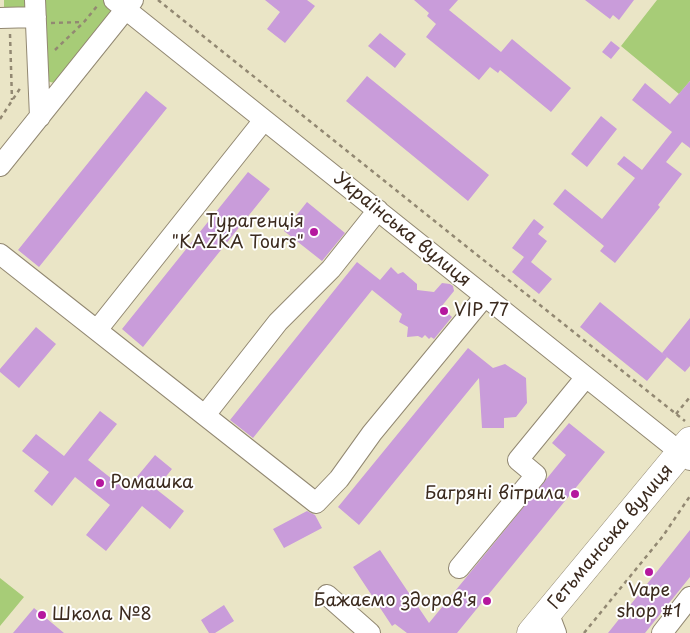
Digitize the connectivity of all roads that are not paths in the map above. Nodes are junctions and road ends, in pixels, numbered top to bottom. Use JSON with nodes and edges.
{"nodes":[{"id":1,"x":124,"y":3,"type":"edge"},
{"id":2,"x":36,"y":9,"type":"edge"},
{"id":3,"x":1,"y":18,"type":"edge"},
{"id":4,"x":40,"y":117,"type":"junction"},
{"id":5,"x":264,"y":120,"type":"junction"},
{"id":6,"x":0,"y":166,"type":"edge"},
{"id":7,"x":378,"y":210,"type":"junction"},
{"id":8,"x":0,"y":254,"type":"edge"},
{"id":9,"x":485,"y":296,"type":"junction"},
{"id":10,"x":97,"y":330,"type":"junction"},
{"id":11,"x":586,"y":377,"type":"junction"},
{"id":12,"x":205,"y":415,"type":"junction"},
{"id":13,"x":687,"y":451,"type":"edge"},
{"id":14,"x":460,"y":568,"type":"dead end"},
{"id":15,"x":326,"y":595,"type":"dead end"},
{"id":16,"x":690,"y":597,"type":"edge"},
{"id":17,"x":552,"y":622,"type":"edge"},
{"id":18,"x":370,"y":633,"type":"edge"},
{"id":19,"x":531,"y":633,"type":"edge"},
{"id":20,"x":662,"y":633,"type":"edge"}],
"edges":[{"from":1,"to":4,"type":"street"},
{"from":1,"to":5,"type":"street","name":"Українська вулиця"},
{"from":2,"to":3,"type":"street"},
{"from":2,"to":4,"type":"street"},
{"from":4,"to":6,"type":"street"},
{"from":5,"to":7,"type":"street","name":"Українська вулиця"},
{"from":5,"to":10,"type":"street"},
{"from":7,"to":9,"type":"street","name":"Українська вулиця"},
{"from":7,"to":12,"type":"street"},
{"from":8,"to":10,"type":"street"},
{"from":9,"to":11,"type":"street","name":"Українська вулиця"},
{"from":9,"to":12,"type":"street"},
{"from":10,"to":12,"type":"street"},
{"from":11,"to":13,"type":"street","name":"Українська вулиця"},
{"from":11,"to":14,"type":"street"},
{"from":13,"to":17,"type":"highway","name":"Гетьманська вулиця"},
{"from":15,"to":18,"type":"street"},
{"from":16,"to":20,"type":"street"},
{"from":17,"to":19,"type":"highway","name":"Гетьманська вулиця"}]}
